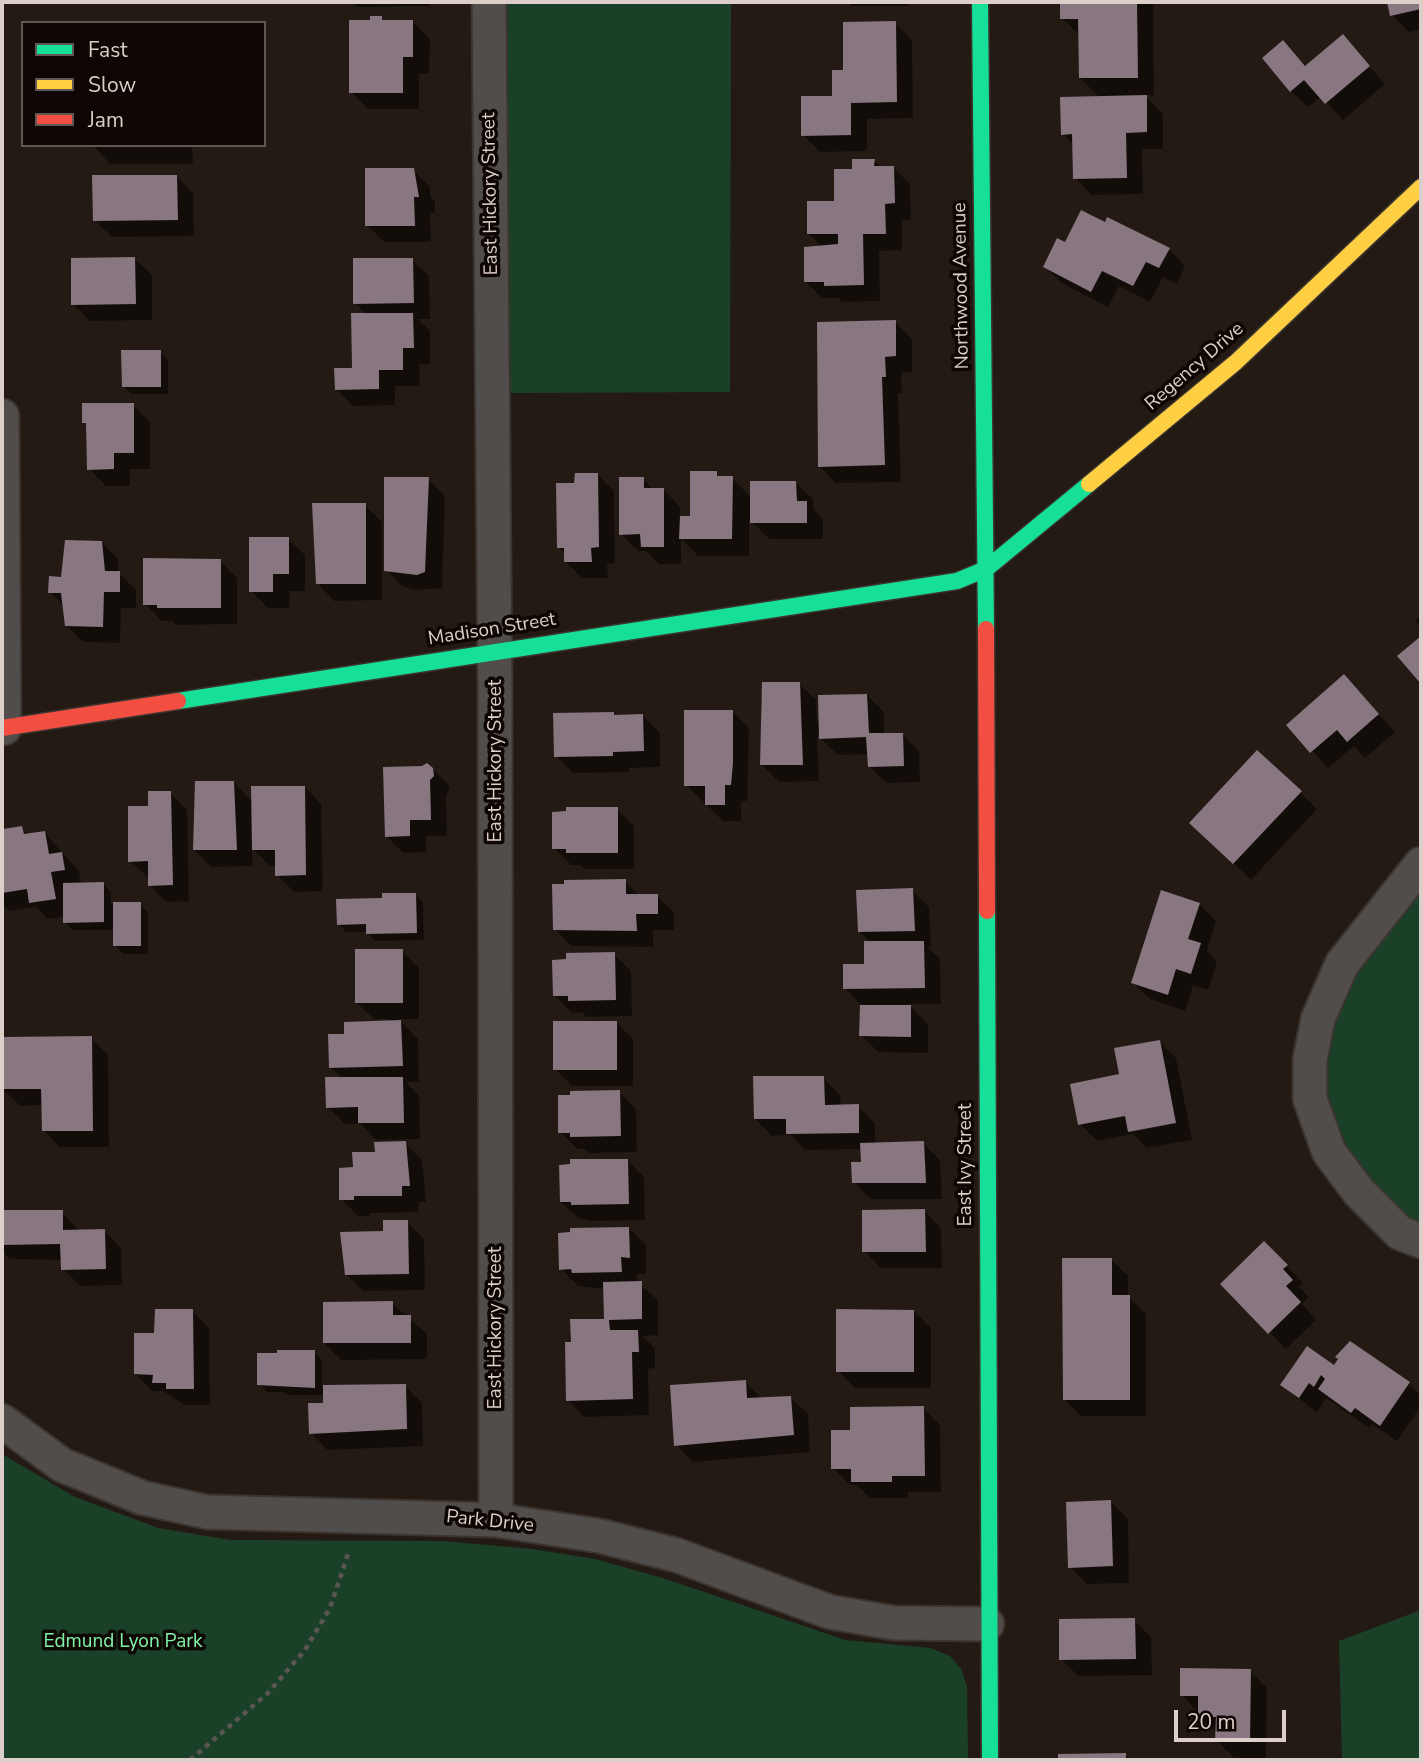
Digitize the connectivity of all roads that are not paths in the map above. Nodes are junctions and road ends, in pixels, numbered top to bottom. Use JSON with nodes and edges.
{"nodes":[{"id":1,"x":489,"y":2,"type":"edge"},
{"id":2,"x":980,"y":2,"type":"edge"},
{"id":3,"x":1421,"y":187,"type":"edge"},
{"id":4,"x":2,"y":416,"type":"edge"},
{"id":5,"x":986,"y":569,"type":"junction"},
{"id":6,"x":495,"y":650,"type":"junction"},
{"id":7,"x":3,"y":728,"type":"edge"},
{"id":8,"x":1421,"y":864,"type":"edge"},
{"id":9,"x":1421,"y":1241,"type":"edge"},
{"id":10,"x":2,"y":1421,"type":"edge"},
{"id":11,"x":496,"y":1520,"type":"junction"},
{"id":12,"x":988,"y":1624,"type":"junction"},
{"id":13,"x":990,"y":1760,"type":"edge"}],
"edges":[{"from":1,"to":6,"type":"street","name":"East Hickory Street"},
{"from":2,"to":5,"type":"street","name":"Northwood Avenue"},
{"from":3,"to":5,"type":"street","name":"Regency Drive"},
{"from":4,"to":7,"type":"street"},
{"from":5,"to":6,"type":"street","name":"Madison Street"},
{"from":5,"to":12,"type":"street","name":"East Ivy Street"},
{"from":6,"to":7,"type":"street","name":"Madison Street"},
{"from":6,"to":11,"type":"street","name":"East Hickory Street"},
{"from":8,"to":9,"type":"street"},
{"from":10,"to":11,"type":"street","name":"Park Drive"},
{"from":11,"to":12,"type":"street","name":"Park Drive"},
{"from":12,"to":13,"type":"street","name":"East Ivy Street"}]}
